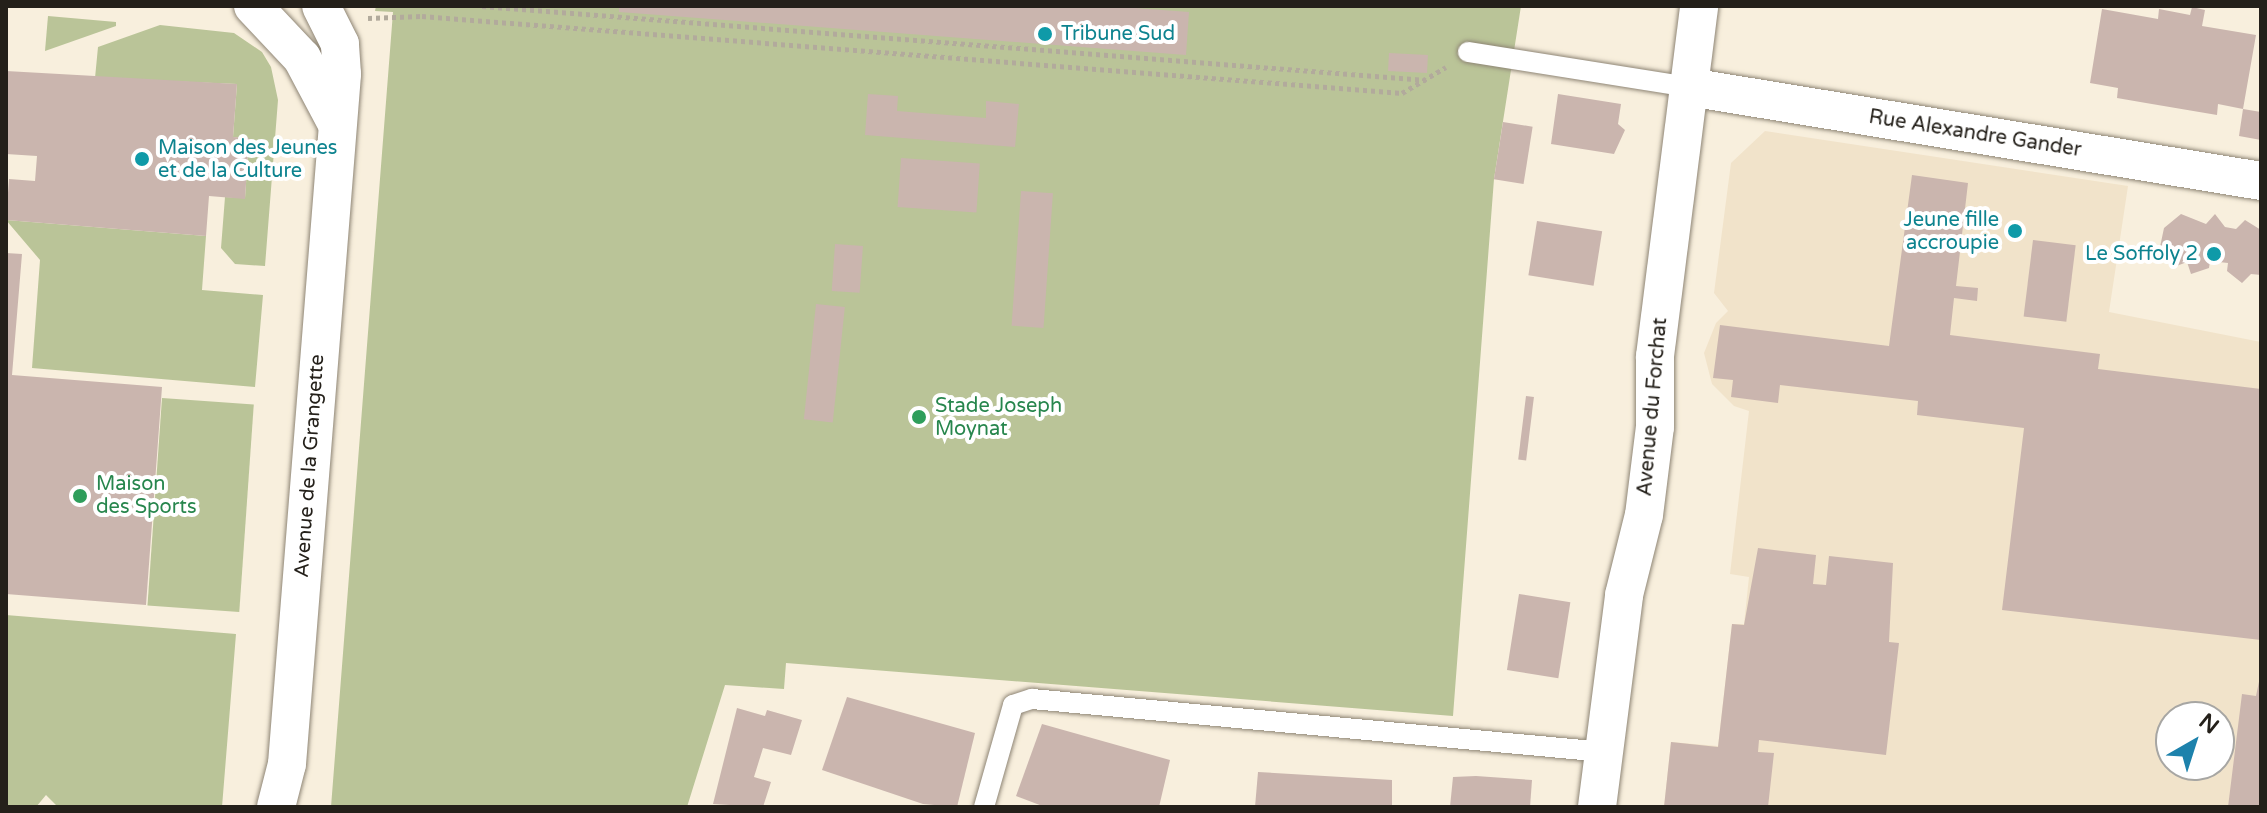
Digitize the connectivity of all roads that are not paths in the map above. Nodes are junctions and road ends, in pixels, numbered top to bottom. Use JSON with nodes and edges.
{"nodes":[{"id":1,"x":253,"y":6,"type":"edge"},
{"id":2,"x":1699,"y":6,"type":"edge"},
{"id":3,"x":339,"y":19,"type":"edge"},
{"id":4,"x":1468,"y":52,"type":"dead end"},
{"id":5,"x":302,"y":58,"type":"junction"},
{"id":6,"x":1689,"y":87,"type":"junction"},
{"id":7,"x":337,"y":124,"type":"junction"},
{"id":8,"x":2261,"y":181,"type":"edge"},
{"id":9,"x":1604,"y":752,"type":"junction"},
{"id":10,"x":276,"y":807,"type":"edge"},
{"id":11,"x":984,"y":807,"type":"edge"},
{"id":12,"x":1597,"y":807,"type":"edge"}],
"edges":[{"from":1,"to":5,"type":"street"},
{"from":2,"to":6,"type":"street","name":"Avenue du Forchat"},
{"from":3,"to":5,"type":"street"},
{"from":3,"to":7,"type":"street","name":"Avenue de la Grangette"},
{"from":4,"to":6,"type":"lane"},
{"from":5,"to":7,"type":"street"},
{"from":6,"to":8,"type":"street","name":"Rue Alexandre Gander"},
{"from":6,"to":9,"type":"street","name":"Avenue du Forchat"},
{"from":7,"to":10,"type":"street","name":"Avenue de la Grangette"},
{"from":9,"to":11,"type":"lane"},
{"from":9,"to":12,"type":"street","name":"Avenue du Forchat"}]}
